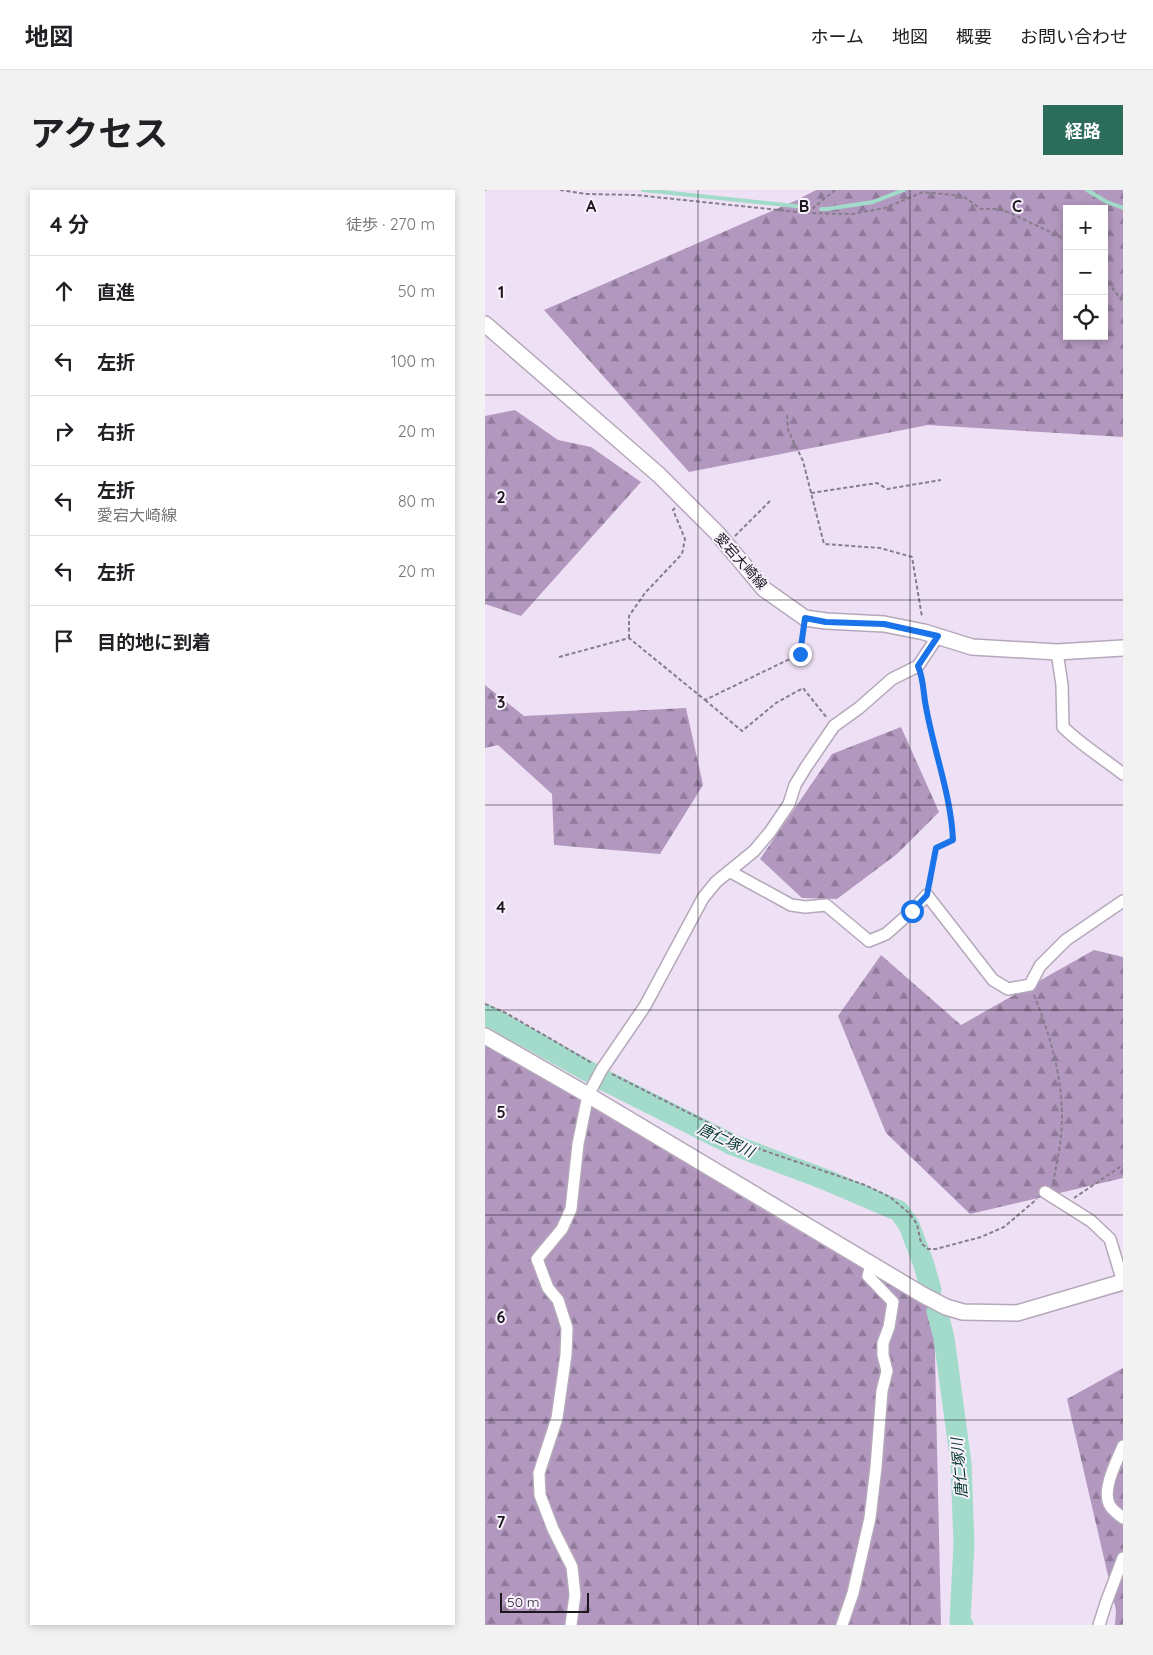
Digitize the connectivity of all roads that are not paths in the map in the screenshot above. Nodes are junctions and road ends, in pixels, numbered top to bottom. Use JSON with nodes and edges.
{"nodes":[{"id":1,"x":485,"y":324,"type":"edge"},
{"id":2,"x":931,"y":634,"type":"junction"},
{"id":3,"x":1123,"y":648,"type":"edge"},
{"id":4,"x":1057,"y":652,"type":"junction"},
{"id":5,"x":1123,"y":774,"type":"edge"},
{"id":6,"x":729,"y":872,"type":"junction"},
{"id":7,"x":1123,"y":901,"type":"edge"},
{"id":8,"x":485,"y":1036,"type":"edge"},
{"id":9,"x":588,"y":1095,"type":"junction"},
{"id":10,"x":1045,"y":1192,"type":"road end"},
{"id":11,"x":871,"y":1265,"type":"junction"},
{"id":12,"x":1123,"y":1282,"type":"edge"},
{"id":13,"x":1123,"y":1446,"type":"edge"},
{"id":14,"x":1123,"y":1518,"type":"edge"},
{"id":15,"x":1123,"y":1558,"type":"edge"},
{"id":16,"x":571,"y":1625,"type":"edge"},
{"id":17,"x":842,"y":1625,"type":"edge"},
{"id":18,"x":1099,"y":1625,"type":"edge"}],
"edges":[{"from":1,"to":2,"type":"street","name":"愛宕大崎線"},
{"from":2,"to":4,"type":"street","name":"愛宕大崎線"},
{"from":2,"to":6,"type":"street"},
{"from":3,"to":4,"type":"street","name":"愛宕大崎線"},
{"from":4,"to":5,"type":"street"},
{"from":6,"to":7,"type":"street"},
{"from":6,"to":9,"type":"street"},
{"from":8,"to":9,"type":"street"},
{"from":9,"to":11,"type":"street"},
{"from":9,"to":16,"type":"street"},
{"from":10,"to":12,"type":"street"},
{"from":11,"to":12,"type":"street"},
{"from":11,"to":17,"type":"street"},
{"from":13,"to":14,"type":"street"},
{"from":15,"to":18,"type":"street"}]}
